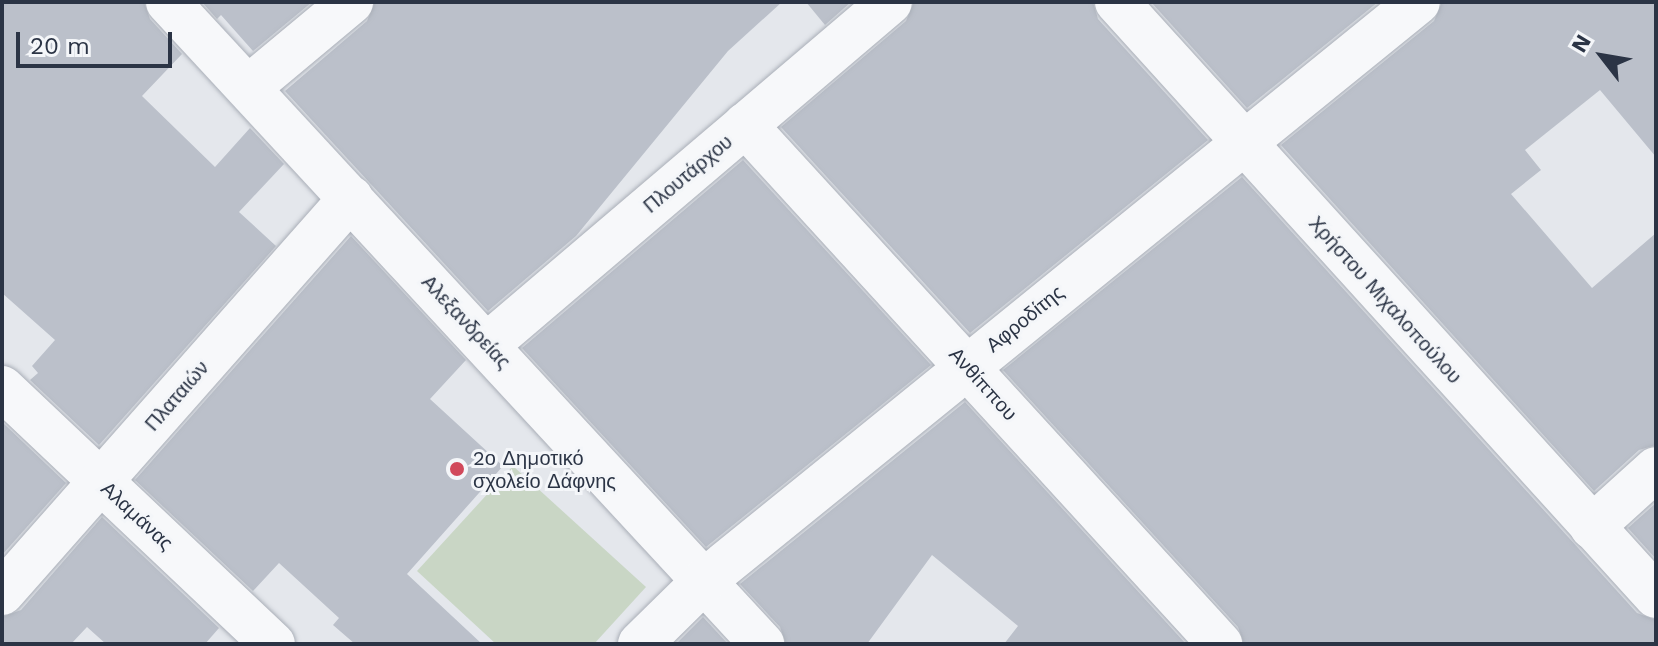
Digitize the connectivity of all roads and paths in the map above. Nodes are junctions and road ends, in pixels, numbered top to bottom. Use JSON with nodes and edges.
{"nodes":[{"id":1,"x":168,"y":2,"type":"edge"},
{"id":2,"x":351,"y":2,"type":"edge"},
{"id":3,"x":890,"y":2,"type":"edge"},
{"id":4,"x":1117,"y":2,"type":"edge"},
{"id":5,"x":1418,"y":2,"type":"edge"},
{"id":6,"x":249,"y":87,"type":"junction"},
{"id":7,"x":745,"y":125,"type":"junction"},
{"id":8,"x":1243,"y":145,"type":"junction"},
{"id":9,"x":351,"y":198,"type":"junction"},
{"id":10,"x":487,"y":345,"type":"junction"},
{"id":11,"x":967,"y":366,"type":"junction"},
{"id":12,"x":2,"y":388,"type":"edge"},
{"id":13,"x":1656,"y":469,"type":"edge"},
{"id":14,"x":101,"y":482,"type":"junction"},
{"id":15,"x":1592,"y":527,"type":"junction"},
{"id":16,"x":704,"y":581,"type":"junction"},
{"id":17,"x":2,"y":593,"type":"edge"},
{"id":18,"x":1656,"y":596,"type":"edge"},
{"id":19,"x":273,"y":644,"type":"edge"},
{"id":20,"x":640,"y":644,"type":"edge"},
{"id":21,"x":762,"y":644,"type":"edge"},
{"id":22,"x":1220,"y":644,"type":"edge"}],
"edges":[{"from":1,"to":6,"type":"street","name":"Αλεξανδρείας"},
{"from":2,"to":6,"type":"street"},
{"from":3,"to":7,"type":"street","name":"Πλουτάρχου"},
{"from":4,"to":8,"type":"street","name":"Χρήστου Μιχαλοπούλου"},
{"from":5,"to":8,"type":"street","name":"Αφροδίτης"},
{"from":6,"to":9,"type":"street","name":"Αλεξανδρείας"},
{"from":7,"to":10,"type":"street","name":"Πλουτάρχου"},
{"from":7,"to":11,"type":"street","name":"Ανθίππου"},
{"from":8,"to":11,"type":"street","name":"Αφροδίτης"},
{"from":8,"to":15,"type":"street","name":"Χρήστου Μιχαλοπούλου"},
{"from":9,"to":10,"type":"street","name":"Αλεξανδρείας"},
{"from":9,"to":14,"type":"street","name":"Πλαταιών"},
{"from":10,"to":16,"type":"street","name":"Αλεξανδρείας"},
{"from":11,"to":16,"type":"street","name":"Αφροδίτης"},
{"from":11,"to":22,"type":"street","name":"Ανθίππου"},
{"from":12,"to":14,"type":"street","name":"Αλαμάνας"},
{"from":13,"to":15,"type":"street"},
{"from":14,"to":17,"type":"street","name":"Πλαταιών"},
{"from":14,"to":19,"type":"street","name":"Αλαμάνας"},
{"from":15,"to":18,"type":"street","name":"Χρήστου Μιχαλοπούλου"},
{"from":16,"to":20,"type":"street","name":"Αφροδίτης"},
{"from":16,"to":21,"type":"street","name":"Αλεξανδρείας"}]}
